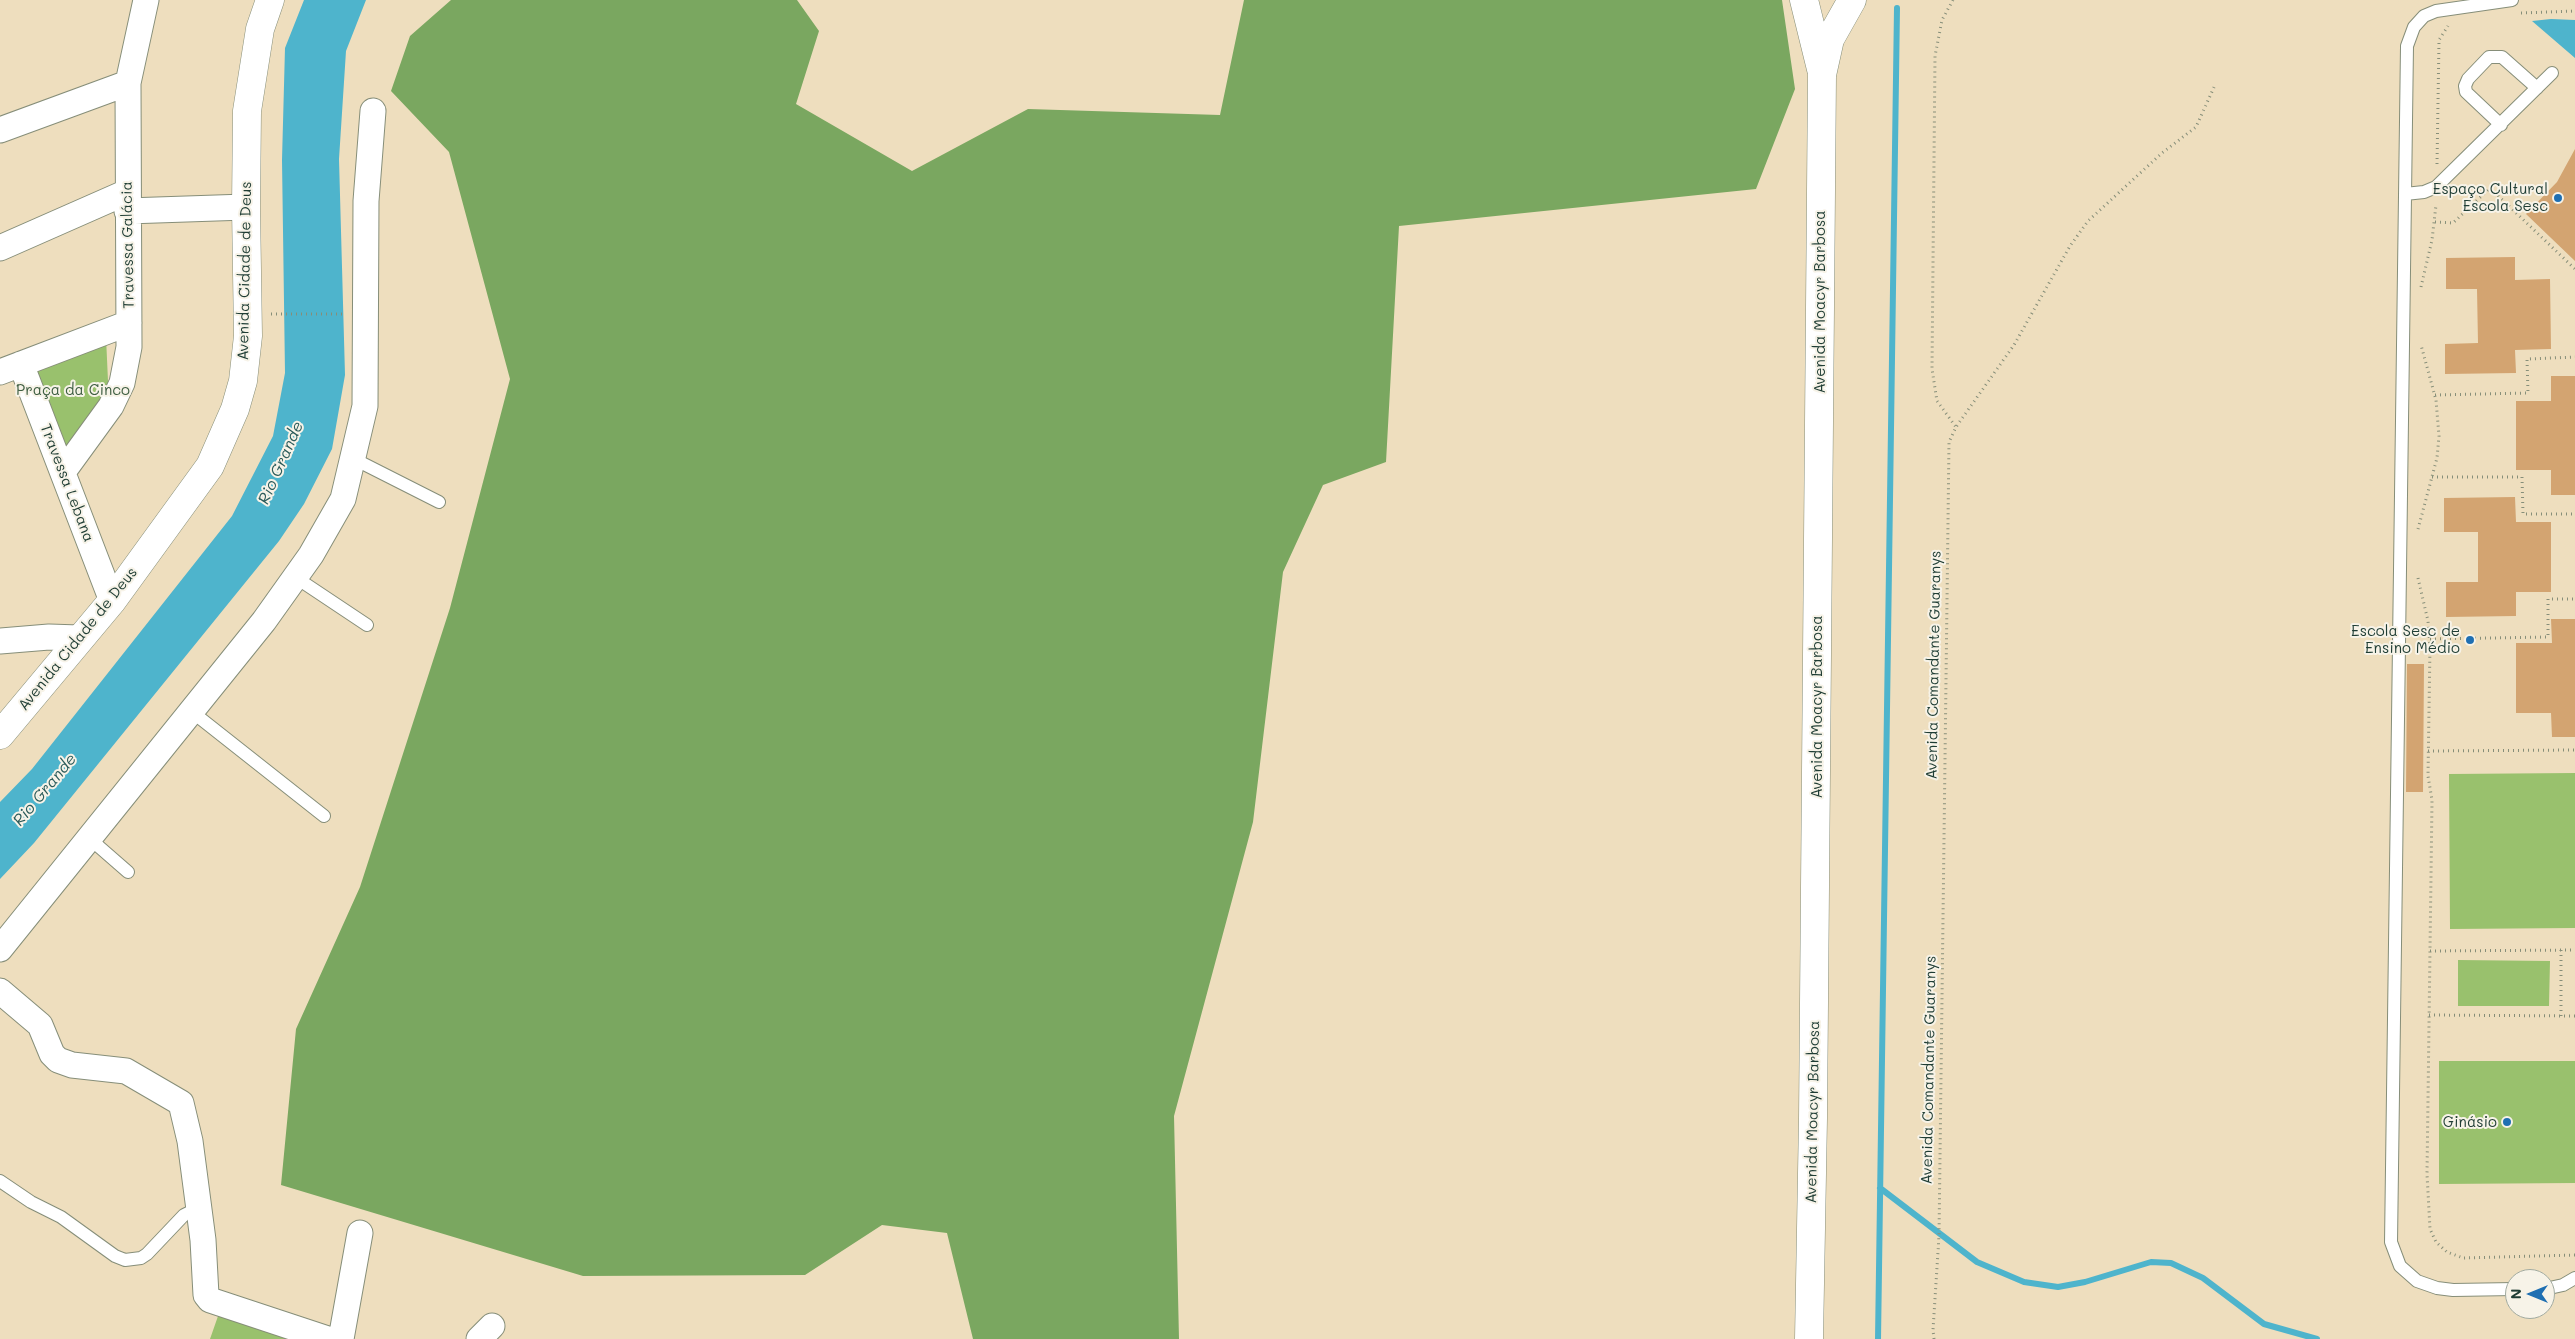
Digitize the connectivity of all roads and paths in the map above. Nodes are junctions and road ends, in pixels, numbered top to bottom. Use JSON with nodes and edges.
{"nodes":[{"id":1,"x":146,"y":0,"type":"edge"},
{"id":2,"x":270,"y":0,"type":"edge"},
{"id":3,"x":1804,"y":0,"type":"edge"},
{"id":4,"x":1852,"y":0,"type":"edge"},
{"id":5,"x":1953,"y":0,"type":"edge"},
{"id":6,"x":2512,"y":0,"type":"edge"},
{"id":7,"x":2575,"y":11,"type":"edge"},
{"id":8,"x":2512,"y":14,"type":"dead end"},
{"id":9,"x":2450,"y":25,"type":"dead end"},
{"id":10,"x":2552,"y":73,"type":"dead end"},
{"id":11,"x":1822,"y":75,"type":"junction"},
{"id":12,"x":128,"y":83,"type":"junction"},
{"id":13,"x":2215,"y":85,"type":"dead end"},
{"id":14,"x":2537,"y":88,"type":"junction"},
{"id":15,"x":373,"y":110,"type":"dead end"},
{"id":16,"x":2501,"y":125,"type":"junction"},
{"id":17,"x":0,"y":130,"type":"edge"},
{"id":18,"x":2436,"y":187,"type":"junction"},
{"id":19,"x":2405,"y":194,"type":"junction"},
{"id":20,"x":127,"y":202,"type":"junction"},
{"id":21,"x":246,"y":207,"type":"junction"},
{"id":22,"x":2435,"y":222,"type":"junction"},
{"id":23,"x":0,"y":248,"type":"edge"},
{"id":24,"x":2575,"y":269,"type":"edge"},
{"id":25,"x":2420,"y":293,"type":"dead end"},
{"id":26,"x":248,"y":314,"type":"junction"},
{"id":27,"x":366,"y":314,"type":"junction"},
{"id":28,"x":129,"y":323,"type":"junction"},
{"id":29,"x":2420,"y":338,"type":"dead end"},
{"id":30,"x":2575,"y":357,"type":"edge"},
{"id":31,"x":11,"y":368,"type":"edge"},
{"id":32,"x":2435,"y":395,"type":"junction"},
{"id":33,"x":1956,"y":427,"type":"junction"},
{"id":34,"x":354,"y":459,"type":"junction"},
{"id":35,"x":63,"y":472,"type":"junction"},
{"id":36,"x":2432,"y":476,"type":"junction"},
{"id":37,"x":438,"y":502,"type":"dead end"},
{"id":38,"x":2575,"y":514,"type":"edge"},
{"id":39,"x":2417,"y":536,"type":"dead end"},
{"id":40,"x":2417,"y":573,"type":"dead end"},
{"id":41,"x":295,"y":577,"type":"junction"},
{"id":42,"x":2575,"y":599,"type":"edge"},
{"id":43,"x":112,"y":601,"type":"junction"},
{"id":44,"x":367,"y":625,"type":"dead end"},
{"id":45,"x":78,"y":638,"type":"junction"},
{"id":46,"x":2430,"y":639,"type":"junction"},
{"id":47,"x":0,"y":640,"type":"edge"},
{"id":48,"x":192,"y":711,"type":"junction"},
{"id":49,"x":0,"y":735,"type":"edge"},
{"id":50,"x":2575,"y":750,"type":"edge"},
{"id":51,"x":2428,"y":751,"type":"junction"},
{"id":52,"x":324,"y":816,"type":"dead end"},
{"id":53,"x":89,"y":838,"type":"junction"},
{"id":54,"x":128,"y":872,"type":"dead end"},
{"id":55,"x":0,"y":949,"type":"edge"},
{"id":56,"x":2430,"y":950,"type":"junction"},
{"id":57,"x":2561,"y":950,"type":"junction"},
{"id":58,"x":2575,"y":950,"type":"edge"},
{"id":59,"x":0,"y":990,"type":"edge"},
{"id":60,"x":2428,"y":1015,"type":"junction"},
{"id":61,"x":2561,"y":1016,"type":"junction"},
{"id":62,"x":2575,"y":1016,"type":"edge"},
{"id":63,"x":0,"y":1181,"type":"edge"},
{"id":64,"x":198,"y":1208,"type":"junction"},
{"id":65,"x":360,"y":1233,"type":"dead end"},
{"id":66,"x":2575,"y":1255,"type":"edge"},
{"id":67,"x":2575,"y":1278,"type":"edge"},
{"id":68,"x":2555,"y":1287,"type":"edge"},
{"id":69,"x":2505,"y":1289,"type":"edge"},
{"id":70,"x":328,"y":1339,"type":"edge"},
{"id":71,"x":341,"y":1339,"type":"edge"},
{"id":72,"x":1809,"y":1339,"type":"edge"},
{"id":73,"x":1934,"y":1339,"type":"edge"}],
"edges":[{"from":1,"to":12,"type":"street","name":"Travessa Galácia"},
{"from":2,"to":21,"type":"street","name":"Avenida Cidade de Deus"},
{"from":3,"to":11,"type":"street","name":"Avenida Moacyr Barbosa"},
{"from":4,"to":11,"type":"street","name":"Avenida Moacyr Barbosa"},
{"from":5,"to":33,"type":"path"},
{"from":6,"to":19,"type":"lane"},
{"from":7,"to":8,"type":"path"},
{"from":9,"to":18,"type":"path"},
{"from":10,"to":14,"type":"lane"},
{"from":11,"to":72,"type":"street","name":"Avenida Moacyr Barbosa"},
{"from":12,"to":17,"type":"street"},
{"from":12,"to":20,"type":"street","name":"Travessa Galácia"},
{"from":13,"to":33,"type":"path","name":"Avenida Comandante Guaranys"},
{"from":14,"to":16,"type":"lane"},
{"from":14,"to":16,"type":"lane"},
{"from":15,"to":27,"type":"street"},
{"from":16,"to":18,"type":"lane"},
{"from":18,"to":19,"type":"lane"},
{"from":18,"to":22,"type":"path"},
{"from":19,"to":69,"type":"lane"},
{"from":20,"to":21,"type":"street"},
{"from":20,"to":23,"type":"street"},
{"from":20,"to":28,"type":"street","name":"Travessa Galácia"},
{"from":21,"to":26,"type":"street","name":"Avenida Cidade de Deus"},
{"from":22,"to":24,"type":"path"},
{"from":22,"to":25,"type":"path"},
{"from":26,"to":27,"type":"path"},
{"from":26,"to":43,"type":"street","name":"Avenida Cidade de Deus"},
{"from":27,"to":34,"type":"street"},
{"from":28,"to":31,"type":"street"},
{"from":28,"to":35,"type":"street","name":"Travessa Galácia"},
{"from":29,"to":32,"type":"path"},
{"from":30,"to":32,"type":"path"},
{"from":31,"to":35,"type":"street","name":"Travessa Lebana"},
{"from":32,"to":36,"type":"path"},
{"from":33,"to":73,"type":"path","name":"Avenida Comandante Guaranys"},
{"from":34,"to":37,"type":"lane"},
{"from":34,"to":41,"type":"street"},
{"from":35,"to":43,"type":"street","name":"Travessa Lebana"},
{"from":36,"to":38,"type":"path"},
{"from":36,"to":39,"type":"path"},
{"from":40,"to":46,"type":"path"},
{"from":41,"to":44,"type":"lane"},
{"from":41,"to":48,"type":"street"},
{"from":42,"to":46,"type":"path"},
{"from":43,"to":45,"type":"street","name":"Avenida Cidade de Deus"},
{"from":45,"to":47,"type":"street"},
{"from":45,"to":49,"type":"street","name":"Avenida Cidade de Deus"},
{"from":46,"to":51,"type":"path"},
{"from":48,"to":52,"type":"lane"},
{"from":48,"to":53,"type":"street"},
{"from":50,"to":51,"type":"path"},
{"from":51,"to":56,"type":"path"},
{"from":53,"to":54,"type":"lane"},
{"from":53,"to":55,"type":"street"},
{"from":56,"to":57,"type":"path"},
{"from":56,"to":60,"type":"path"},
{"from":57,"to":58,"type":"path"},
{"from":57,"to":61,"type":"path"},
{"from":59,"to":64,"type":"street"},
{"from":60,"to":61,"type":"path"},
{"from":60,"to":66,"type":"path"},
{"from":61,"to":62,"type":"path"},
{"from":63,"to":64,"type":"lane"},
{"from":64,"to":70,"type":"street"},
{"from":65,"to":71,"type":"street"},
{"from":67,"to":68,"type":"lane"}]}
